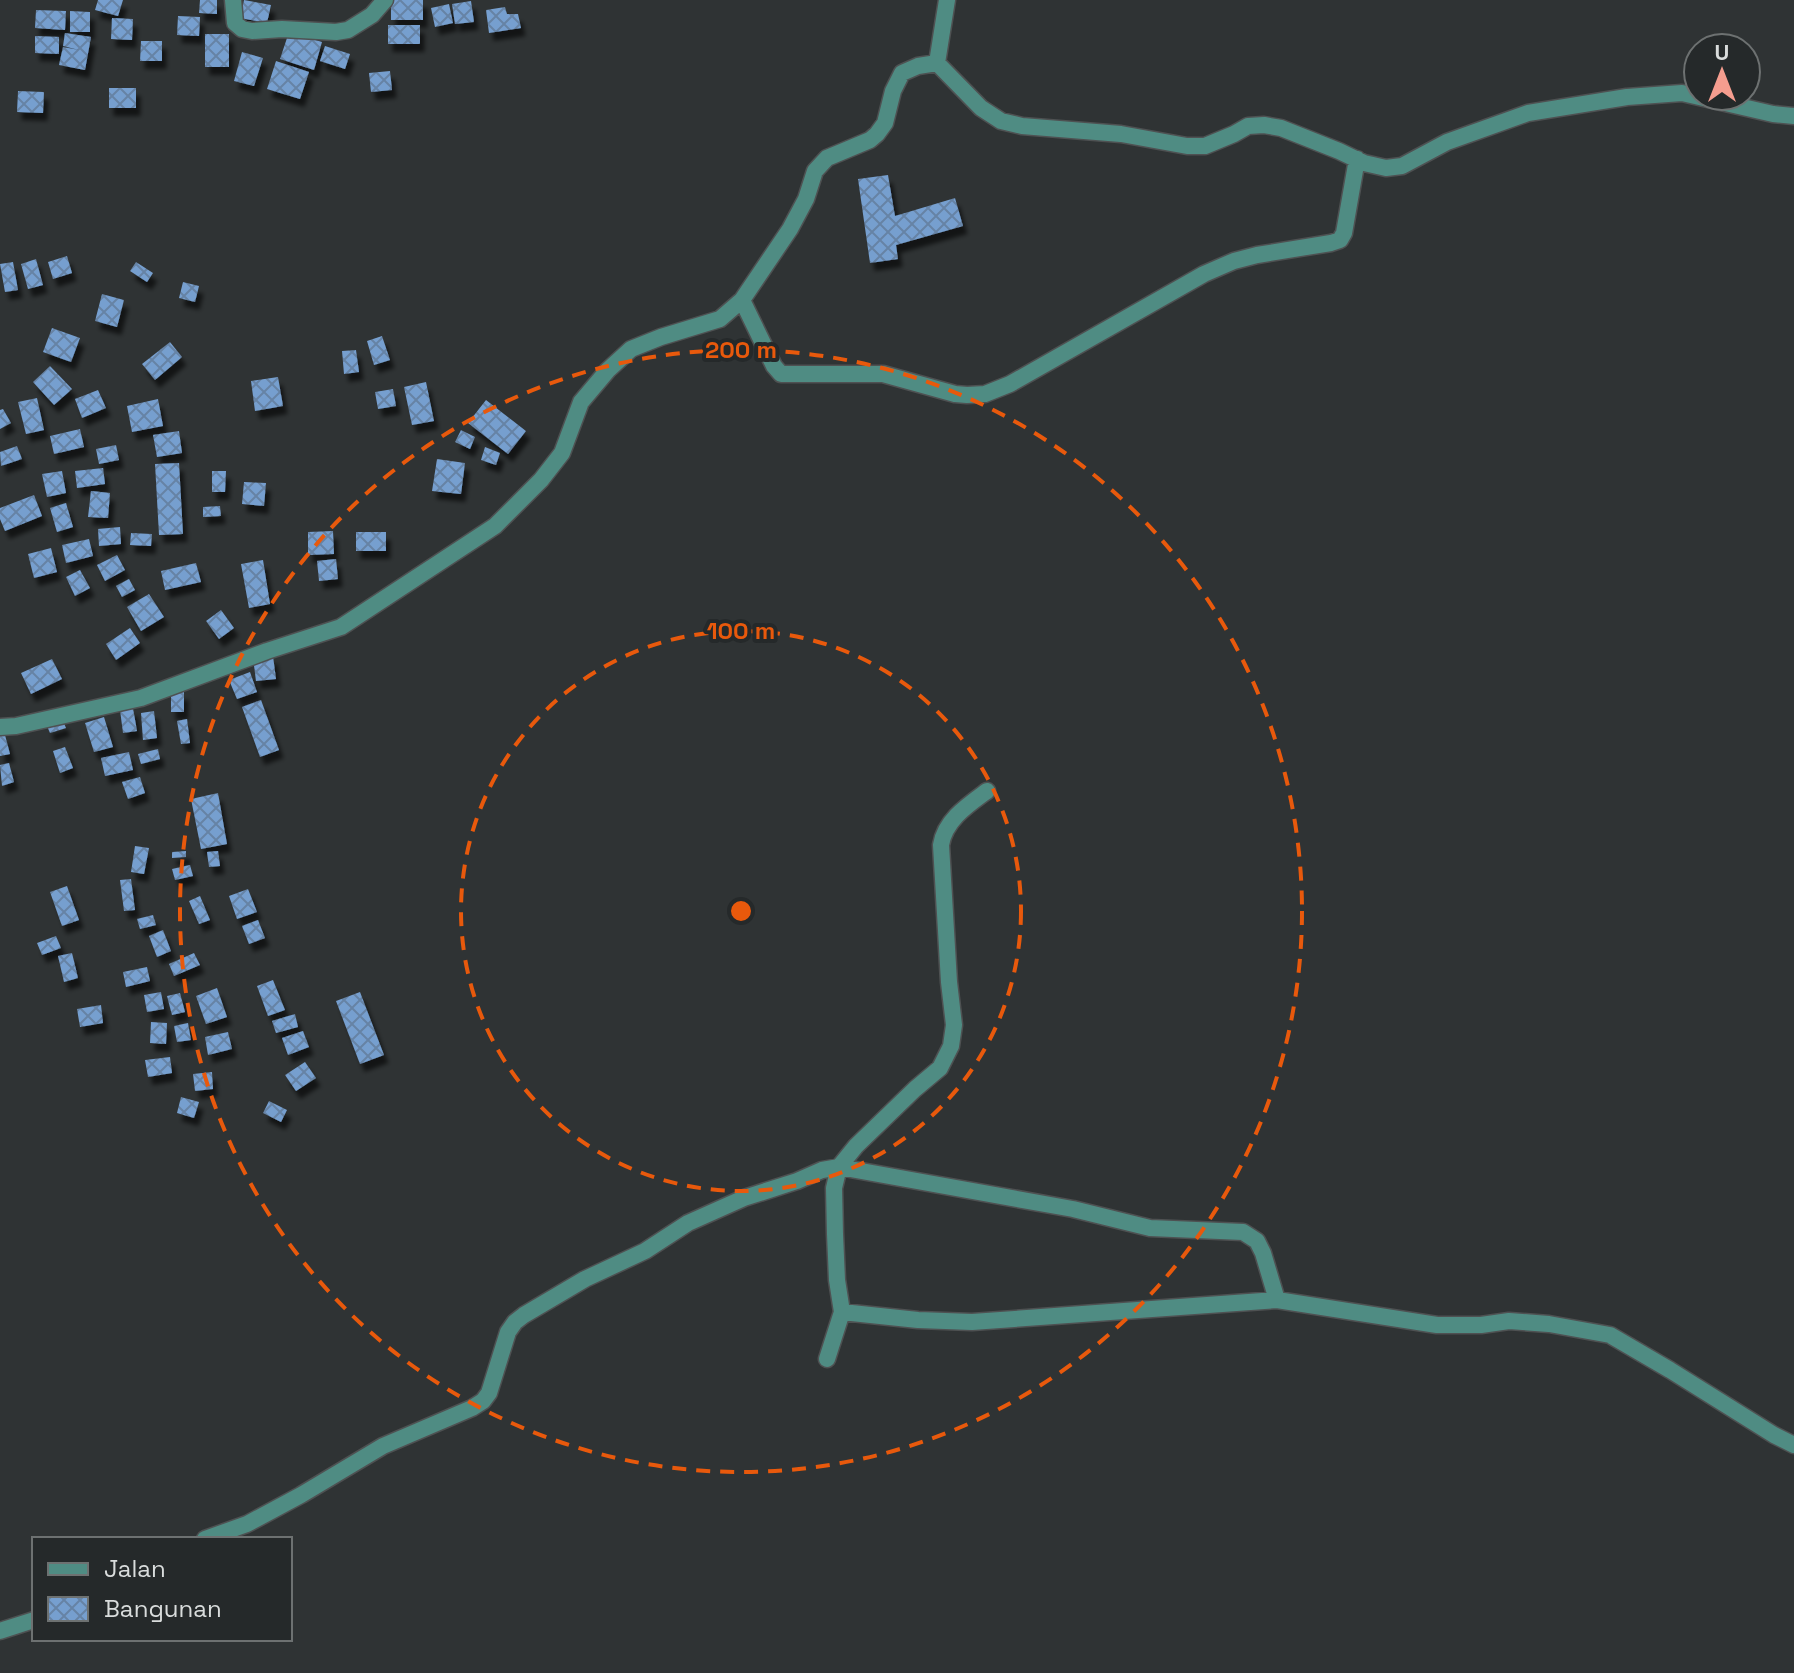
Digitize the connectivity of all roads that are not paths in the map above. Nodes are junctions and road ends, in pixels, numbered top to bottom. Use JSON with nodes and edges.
{"nodes":[{"id":1,"x":233,"y":0,"type":"edge"},
{"id":2,"x":385,"y":0,"type":"edge"},
{"id":3,"x":947,"y":0,"type":"edge"},
{"id":4,"x":937,"y":63,"type":"junction"},
{"id":5,"x":1794,"y":116,"type":"edge"},
{"id":6,"x":1357,"y":159,"type":"junction"},
{"id":7,"x":742,"y":300,"type":"junction"},
{"id":8,"x":0,"y":727,"type":"edge"},
{"id":9,"x":987,"y":791,"type":"dead end"},
{"id":10,"x":839,"y":1167,"type":"junction"},
{"id":11,"x":1277,"y":1300,"type":"junction"},
{"id":12,"x":842,"y":1312,"type":"junction"},
{"id":13,"x":827,"y":1359,"type":"dead end"},
{"id":14,"x":1794,"y":1445,"type":"edge"},
{"id":15,"x":211,"y":1537,"type":"edge"},
{"id":16,"x":32,"y":1621,"type":"edge"},
{"id":17,"x":0,"y":1631,"type":"edge"}],
"edges":[{"from":1,"to":2,"type":"street"},
{"from":3,"to":4,"type":"street"},
{"from":4,"to":6,"type":"street"},
{"from":4,"to":7,"type":"street"},
{"from":5,"to":6,"type":"street"},
{"from":6,"to":7,"type":"street"},
{"from":7,"to":8,"type":"street"},
{"from":9,"to":10,"type":"street"},
{"from":10,"to":11,"type":"street"},
{"from":10,"to":12,"type":"street"},
{"from":10,"to":15,"type":"street"},
{"from":11,"to":12,"type":"street"},
{"from":11,"to":14,"type":"street"},
{"from":12,"to":13,"type":"street"},
{"from":16,"to":17,"type":"street"}]}
